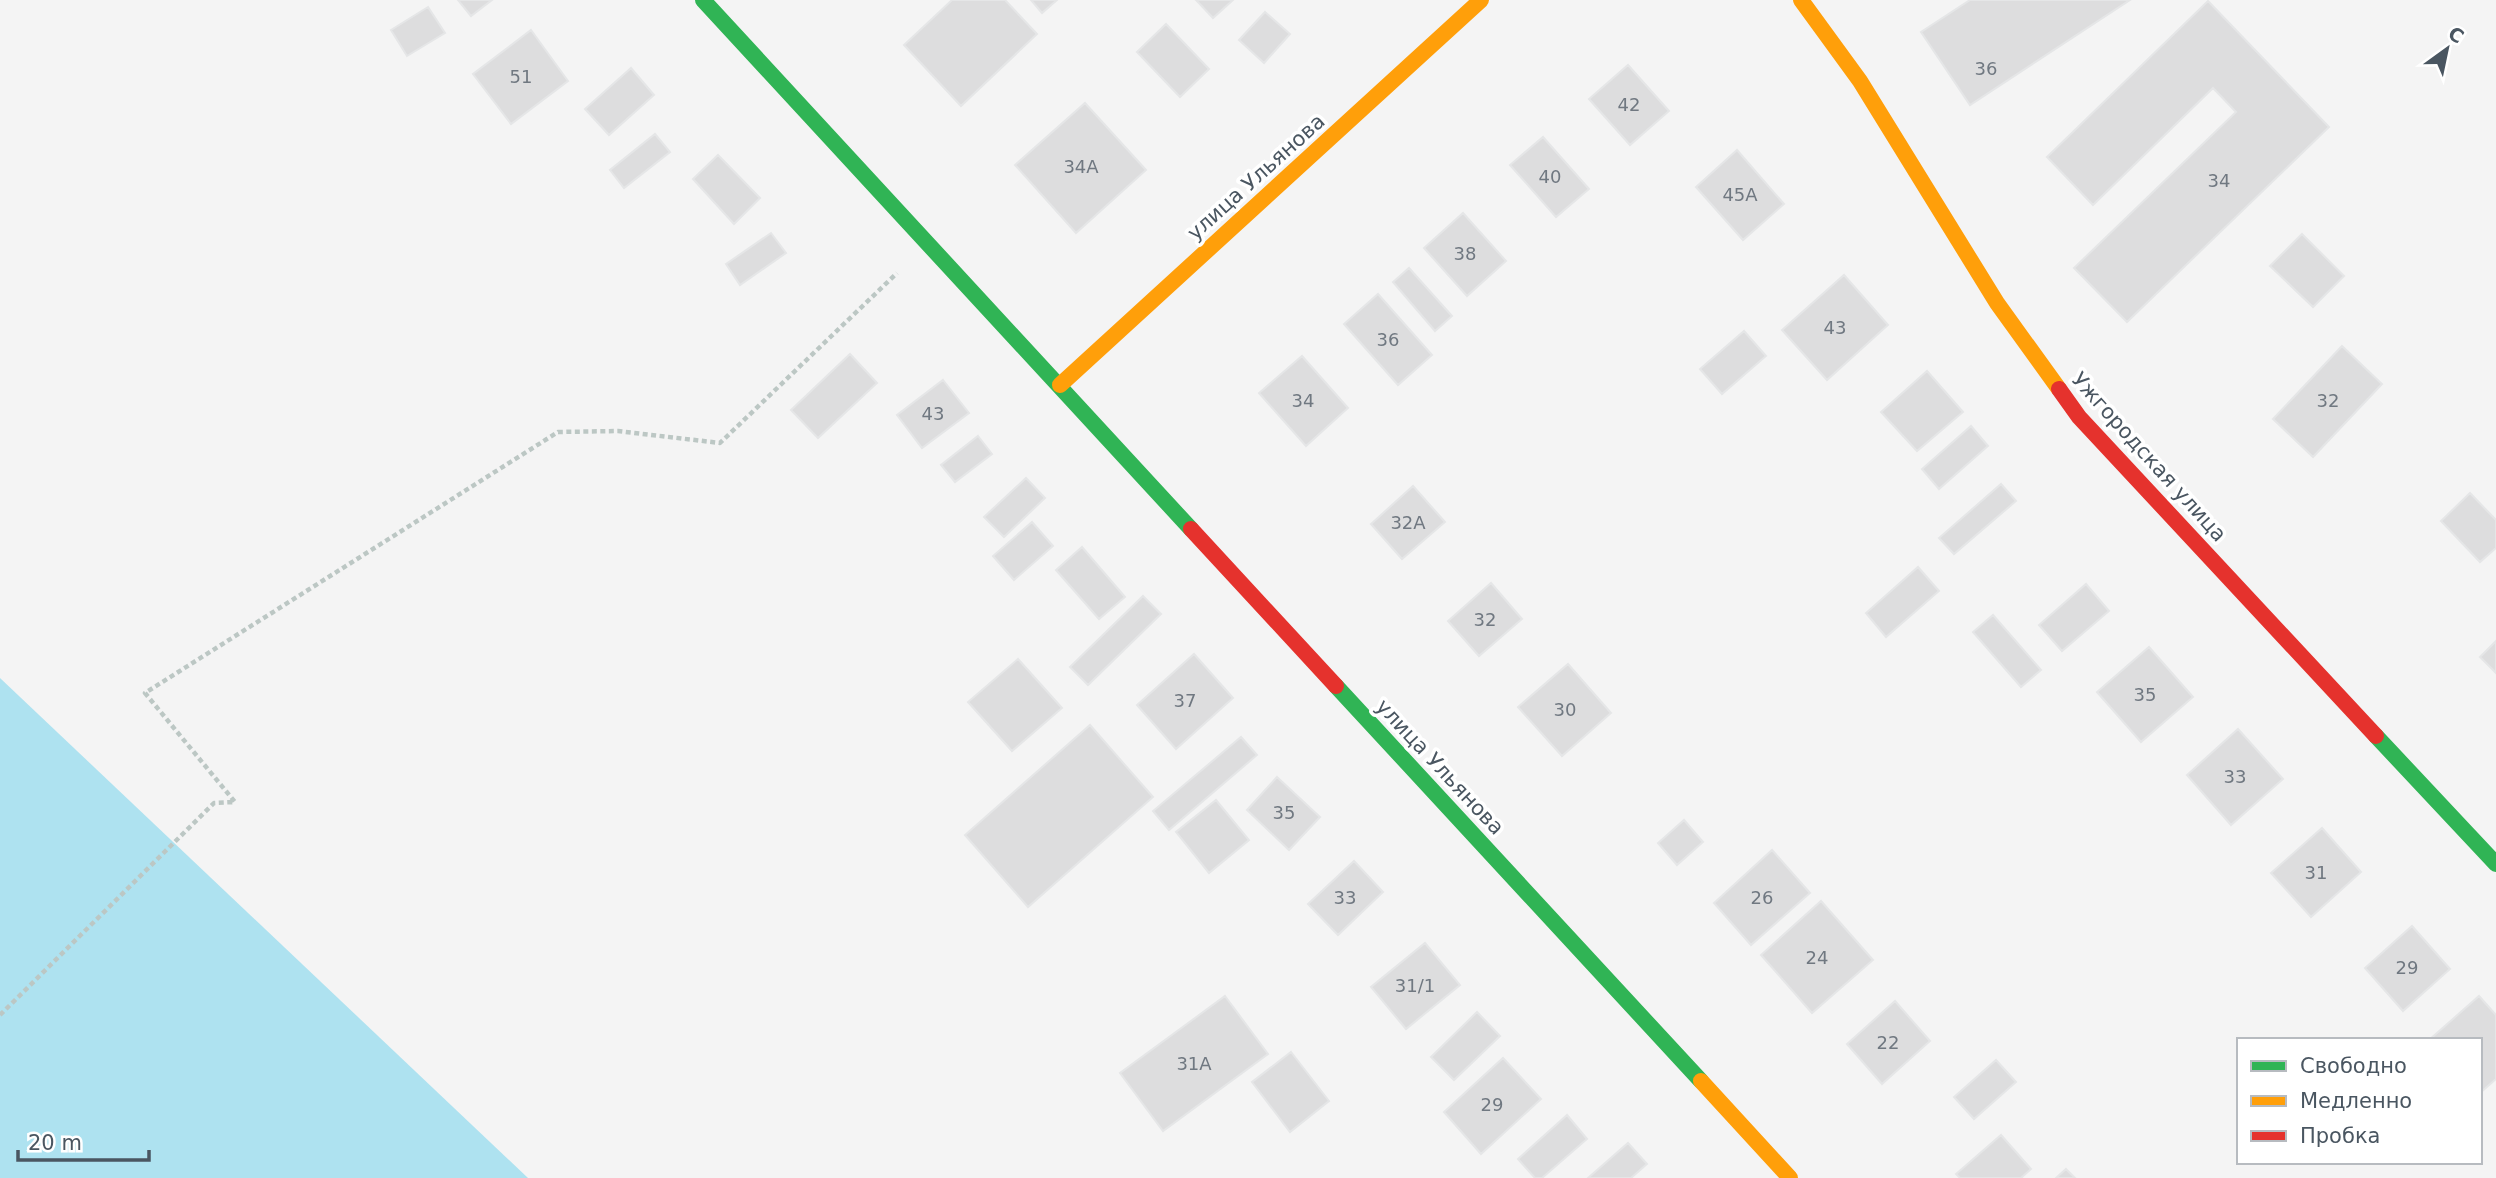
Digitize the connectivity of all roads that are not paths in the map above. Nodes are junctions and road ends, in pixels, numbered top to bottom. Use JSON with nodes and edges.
{"nodes":[{"id":1,"x":703,"y":0,"type":"edge"},
{"id":2,"x":1481,"y":0,"type":"edge"},
{"id":3,"x":1801,"y":0,"type":"edge"},
{"id":4,"x":1060,"y":385,"type":"junction"},
{"id":5,"x":2496,"y":864,"type":"edge"},
{"id":6,"x":1790,"y":1178,"type":"edge"}],
"edges":[{"from":1,"to":4,"type":"street","name":"улица Ульянова"},
{"from":2,"to":4,"type":"street","name":"улица Ульянова"},
{"from":3,"to":5,"type":"street","name":"Ужгородская улица"},
{"from":4,"to":6,"type":"street","name":"улица Ульянова"}]}
